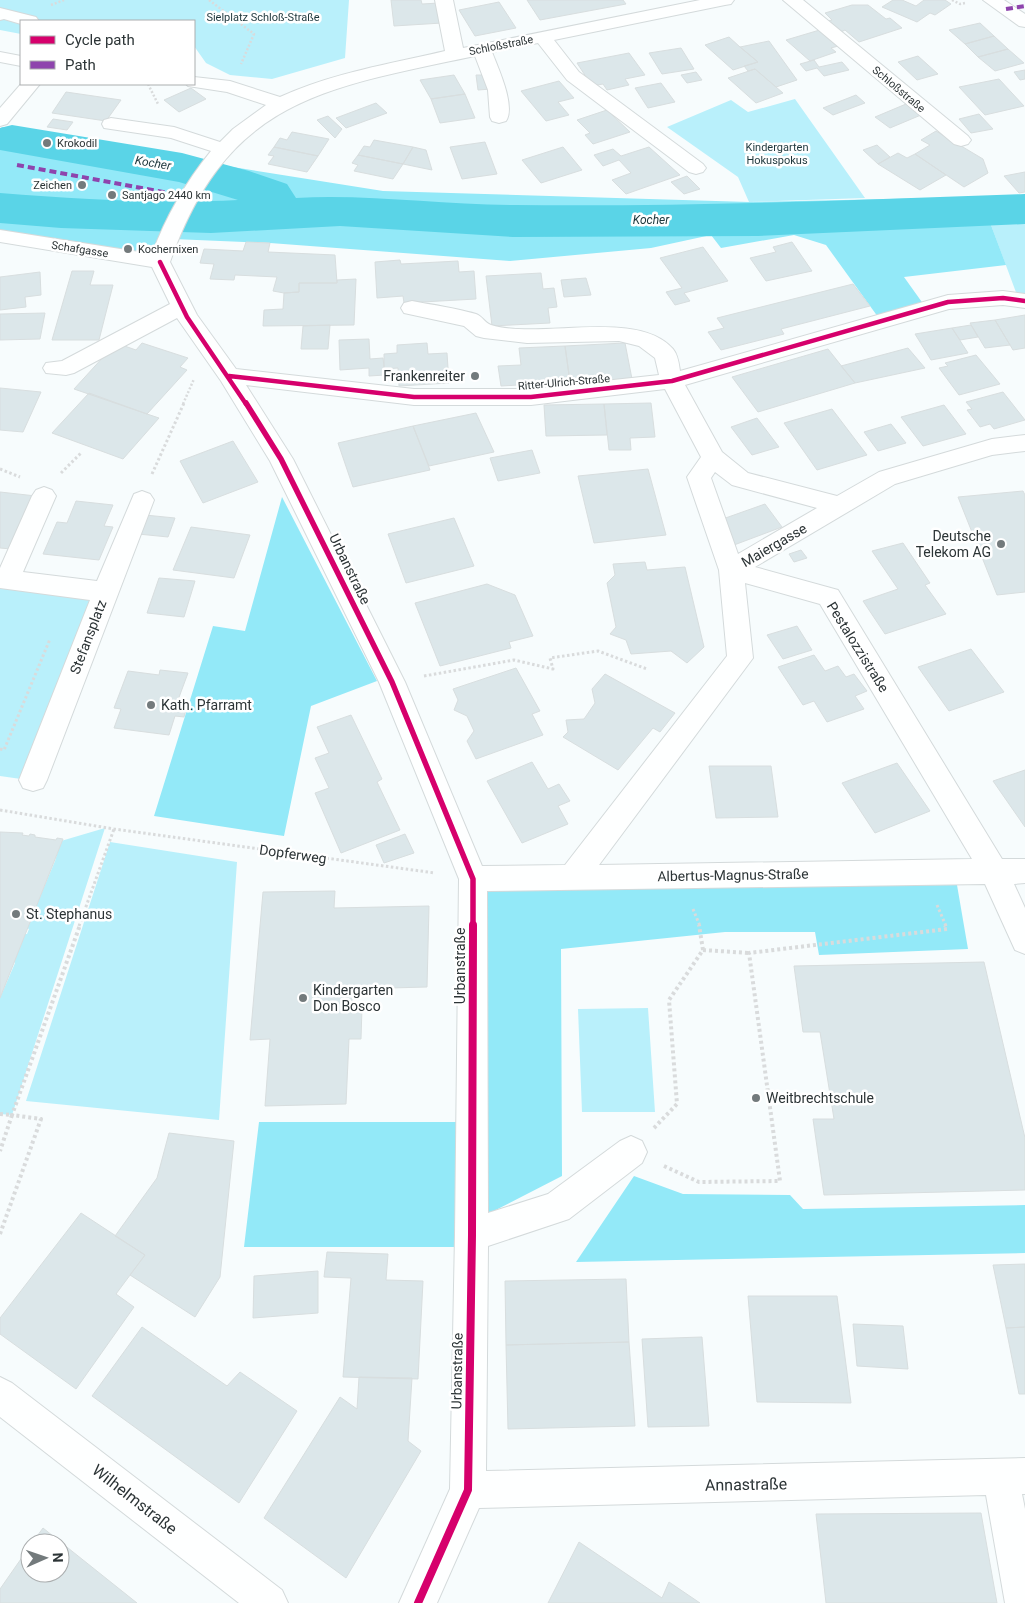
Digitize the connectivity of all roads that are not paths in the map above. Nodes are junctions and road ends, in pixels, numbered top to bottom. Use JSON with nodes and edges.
{"nodes":[{"id":1,"x":444,"y":0,"type":"edge"},
{"id":2,"x":725,"y":0,"type":"edge"},
{"id":3,"x":792,"y":0,"type":"edge"},
{"id":4,"x":992,"y":0,"type":"edge"},
{"id":5,"x":0,"y":15,"type":"edge"},
{"id":6,"x":26,"y":20,"type":"edge"},
{"id":7,"x":1025,"y":22,"type":"edge"},
{"id":8,"x":543,"y":37,"type":"junction"},
{"id":9,"x":482,"y":49,"type":"junction"},
{"id":10,"x":455,"y":54,"type":"junction"},
{"id":11,"x":0,"y":57,"type":"edge"},
{"id":12,"x":20,"y":61,"type":"edge"},
{"id":13,"x":195,"y":82,"type":"edge"},
{"id":14,"x":30,"y":85,"type":"edge"},
{"id":15,"x":280,"y":104,"type":"junction"},
{"id":16,"x":499,"y":117,"type":"dead end"},
{"id":17,"x":0,"y":120,"type":"edge"},
{"id":18,"x":111,"y":124,"type":"dead end"},
{"id":19,"x":961,"y":140,"type":"dead end"},
{"id":20,"x":224,"y":150,"type":"junction"},
{"id":21,"x":696,"y":168,"type":"dead end"},
{"id":22,"x":0,"y":236,"type":"edge"},
{"id":23,"x":160,"y":262,"type":"junction"},
{"id":24,"x":1025,"y":301,"type":"edge"},
{"id":25,"x":183,"y":306,"type":"junction"},
{"id":26,"x":412,"y":308,"type":"dead end"},
{"id":27,"x":54,"y":368,"type":"dead end"},
{"id":28,"x":229,"y":376,"type":"junction"},
{"id":29,"x":672,"y":381,"type":"junction"},
{"id":30,"x":1025,"y":443,"type":"edge"},
{"id":31,"x":713,"y":458,"type":"junction"},
{"id":32,"x":44,"y":496,"type":"dead end"},
{"id":33,"x":142,"y":500,"type":"road end"},
{"id":34,"x":841,"y":506,"type":"junction"},
{"id":35,"x":731,"y":570,"type":"junction"},
{"id":36,"x":4,"y":579,"type":"edge"},
{"id":37,"x":105,"y":592,"type":"junction"},
{"id":38,"x":33,"y":780,"type":"dead end"},
{"id":39,"x":994,"y":870,"type":"junction"},
{"id":40,"x":1025,"y":871,"type":"edge"},
{"id":41,"x":573,"y":877,"type":"junction"},
{"id":42,"x":473,"y":878,"type":"junction"},
{"id":43,"x":1025,"y":941,"type":"edge"},
{"id":44,"x":631,"y":1152,"type":"road end"},
{"id":45,"x":472,"y":1235,"type":"junction"},
{"id":46,"x":0,"y":1395,"type":"edge"},
{"id":47,"x":1013,"y":1477,"type":"edge"},
{"id":48,"x":468,"y":1490,"type":"junction"},
{"id":49,"x":270,"y":1603,"type":"edge"},
{"id":50,"x":418,"y":1603,"type":"edge"},
{"id":51,"x":1024,"y":1603,"type":"edge"}],
"edges":[{"from":1,"to":10,"type":"street"},
{"from":2,"to":8,"type":"street","name":"Schloßstraße"},
{"from":3,"to":19,"type":"street","name":"Schloßstraße"},
{"from":4,"to":7,"type":"street"},
{"from":5,"to":6,"type":"street"},
{"from":8,"to":9,"type":"street","name":"Schloßstraße"},
{"from":8,"to":21,"type":"street"},
{"from":9,"to":10,"type":"street","name":"Schloßstraße"},
{"from":9,"to":16,"type":"street"},
{"from":10,"to":15,"type":"street","name":"Schloßstraße"},
{"from":11,"to":12,"type":"street"},
{"from":13,"to":15,"type":"street"},
{"from":14,"to":17,"type":"street"},
{"from":15,"to":20,"type":"street","name":"Schloßstraße"},
{"from":18,"to":20,"type":"street"},
{"from":20,"to":23,"type":"street","name":"Schloßstraße"},
{"from":22,"to":23,"type":"street","name":"Schafgasse"},
{"from":23,"to":25,"type":"street"},
{"from":24,"to":29,"type":"street","name":"Ritter-Ulrich-Straße"},
{"from":25,"to":27,"type":"street"},
{"from":25,"to":28,"type":"street"},
{"from":26,"to":29,"type":"street"},
{"from":28,"to":29,"type":"street","name":"Ritter-Ulrich-Straße"},
{"from":28,"to":42,"type":"street","name":"Urbanstraße"},
{"from":29,"to":31,"type":"street"},
{"from":30,"to":34,"type":"street","name":"Maiergasse"},
{"from":31,"to":34,"type":"street"},
{"from":31,"to":35,"type":"street"},
{"from":32,"to":36,"type":"street"},
{"from":33,"to":37,"type":"street"},
{"from":34,"to":35,"type":"street","name":"Maiergasse"},
{"from":35,"to":39,"type":"street","name":"Pestalozzistraße"},
{"from":35,"to":41,"type":"street","name":"Maiergasse"},
{"from":36,"to":37,"type":"street","name":"Stefansplatz"},
{"from":37,"to":38,"type":"street","name":"Stefansplatz"},
{"from":39,"to":40,"type":"street","name":"Albertus-Magnus-Straße"},
{"from":39,"to":41,"type":"street","name":"Albertus-Magnus-Straße"},
{"from":39,"to":43,"type":"street","name":"Pestalozzistraße"},
{"from":41,"to":42,"type":"street","name":"Albertus-Magnus-Straße"},
{"from":42,"to":45,"type":"street","name":"Urbanstraße"},
{"from":44,"to":45,"type":"street"},
{"from":45,"to":48,"type":"street","name":"Urbanstraße"},
{"from":46,"to":49,"type":"street","name":"Wilhelmstraße"},
{"from":47,"to":48,"type":"street","name":"Annastraße"},
{"from":47,"to":51,"type":"street"},
{"from":48,"to":50,"type":"street","name":"Urbanstraße"}]}
